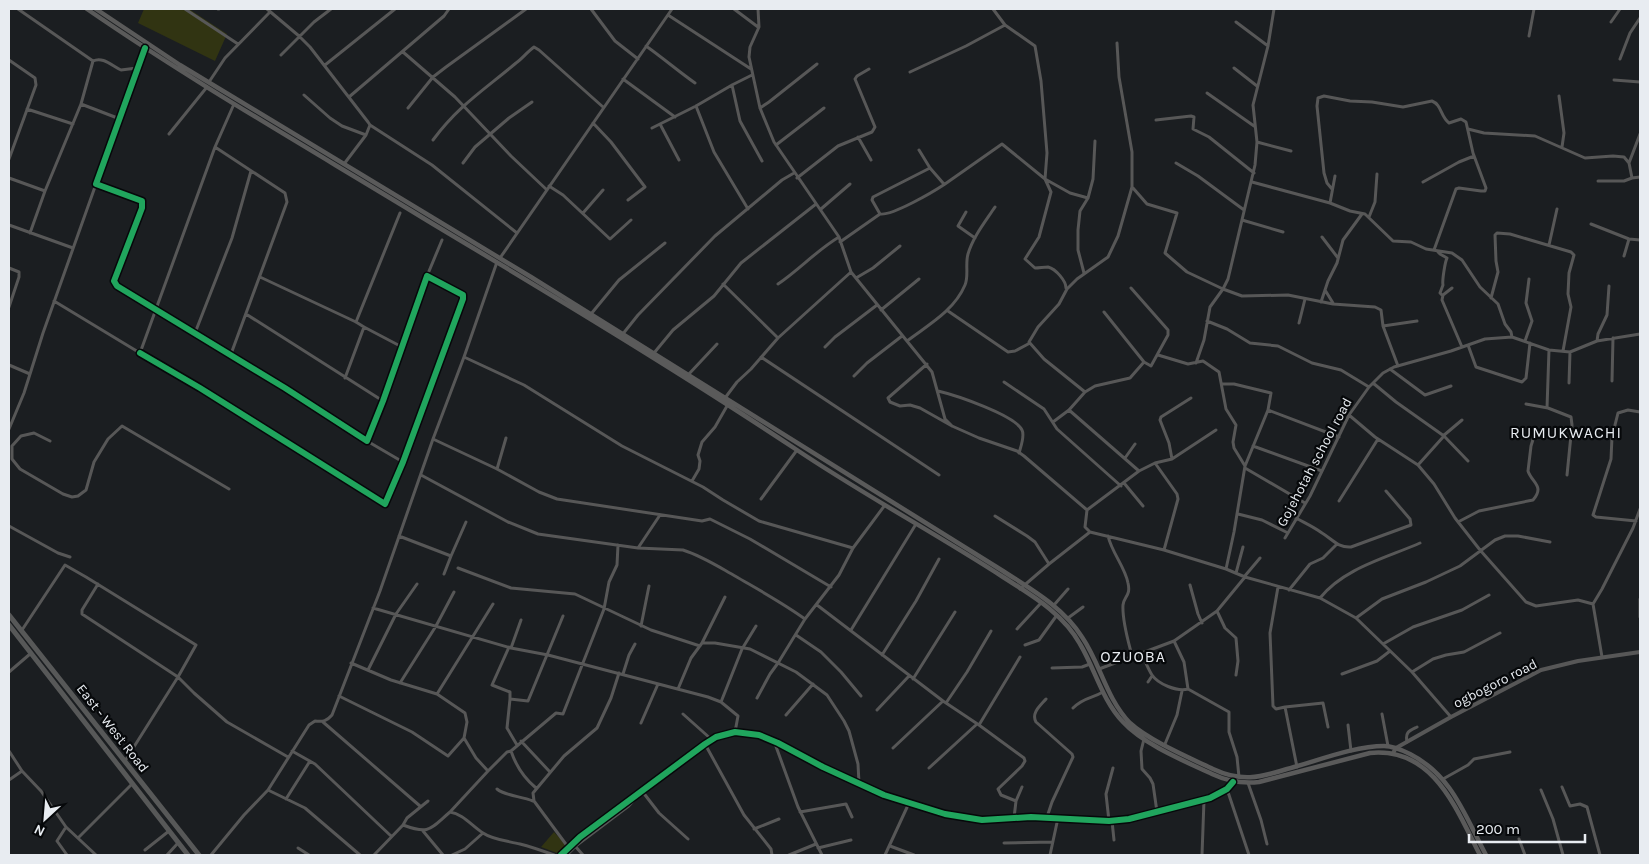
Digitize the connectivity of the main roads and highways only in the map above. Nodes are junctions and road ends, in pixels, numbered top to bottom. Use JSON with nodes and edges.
{"nodes":[{"id":1,"x":87,"y":9,"type":"edge"},
{"id":2,"x":96,"y":9,"type":"edge"},
{"id":3,"x":208,"y":85,"type":"junction"},
{"id":4,"x":498,"y":260,"type":"junction"},
{"id":5,"x":621,"y":335,"type":"junction"},
{"id":6,"x":1022,"y":587,"type":"junction"},
{"id":7,"x":9,"y":615,"type":"edge"},
{"id":8,"x":9,"y":625,"type":"edge"},
{"id":9,"x":1394,"y":751,"type":"junction"},
{"id":10,"x":188,"y":855,"type":"edge"},
{"id":11,"x":200,"y":855,"type":"edge"},
{"id":12,"x":1480,"y":855,"type":"edge"},
{"id":13,"x":1486,"y":855,"type":"edge"}],
"edges":[{"from":1,"to":3,"type":"main road"},
{"from":2,"to":3,"type":"main road"},
{"from":3,"to":4,"type":"main road"},
{"from":3,"to":4,"type":"main road"},
{"from":4,"to":5,"type":"main road"},
{"from":4,"to":5,"type":"main road"},
{"from":5,"to":6,"type":"main road"},
{"from":5,"to":6,"type":"main road"},
{"from":6,"to":9,"type":"main road"},
{"from":6,"to":9,"type":"main road"},
{"from":7,"to":11,"type":"main road","name":"East - West Road"},
{"from":8,"to":10,"type":"main road","name":"East - West Road"},
{"from":9,"to":12,"type":"main road"},
{"from":9,"to":13,"type":"main road"}]}
